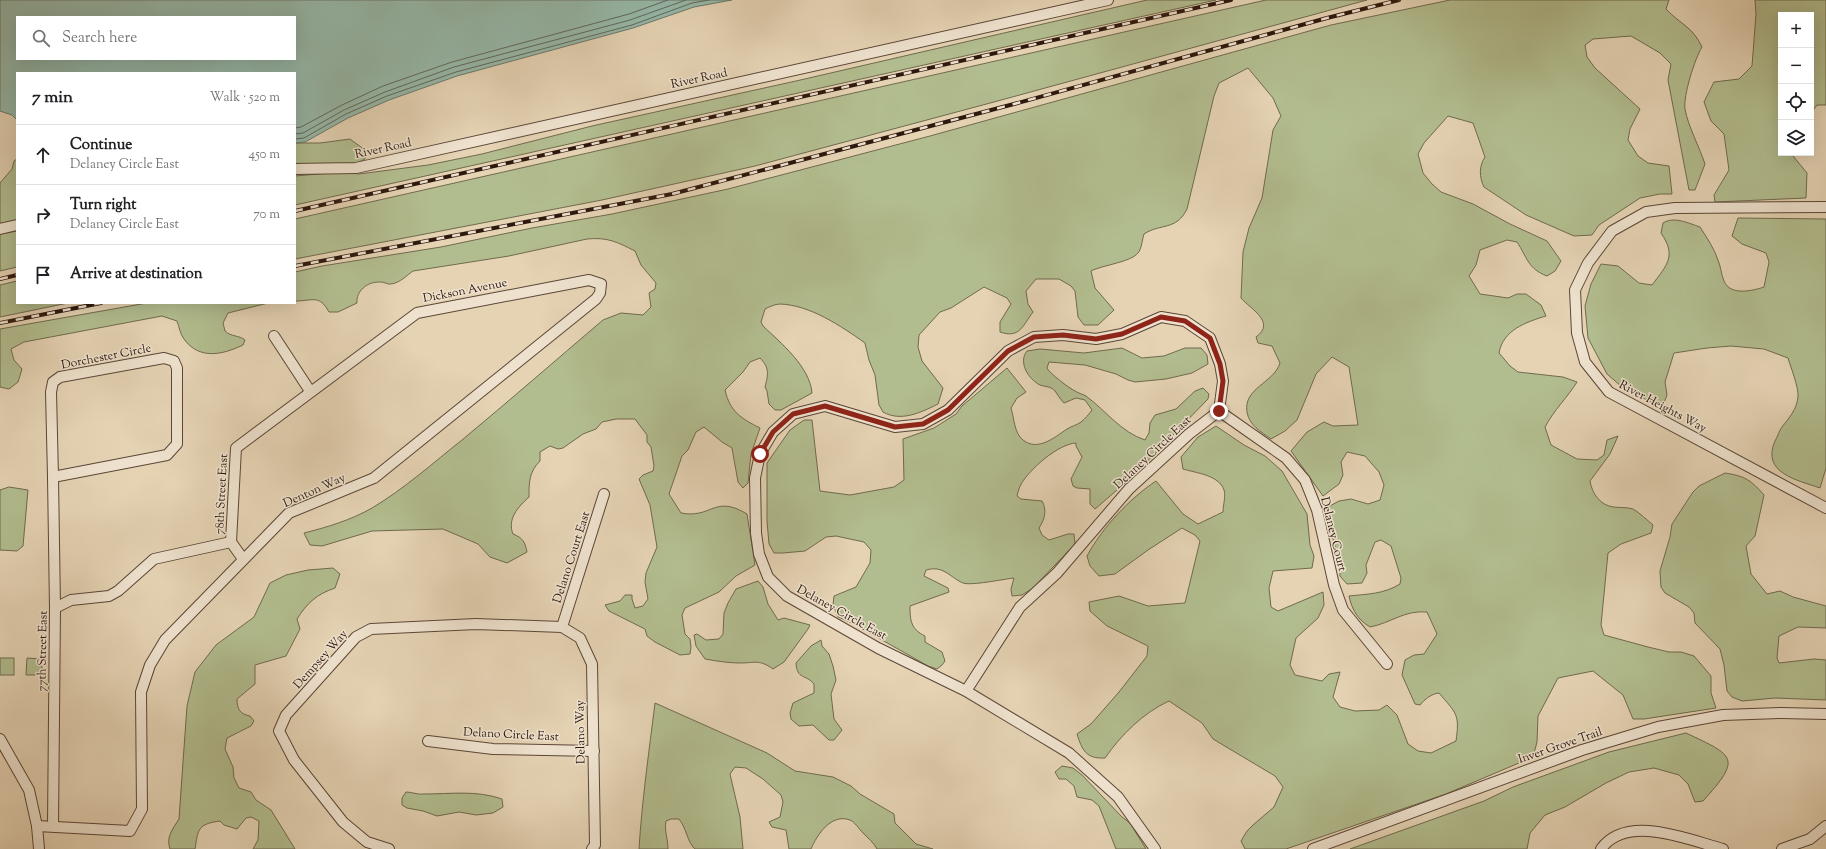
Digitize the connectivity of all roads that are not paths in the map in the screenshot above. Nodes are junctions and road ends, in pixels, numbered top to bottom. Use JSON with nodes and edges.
{"nodes":[{"id":1,"x":1108,"y":0,"type":"edge"},
{"id":2,"x":296,"y":169,"type":"edge"},
{"id":3,"x":1826,"y":208,"type":"edge"},
{"id":4,"x":16,"y":225,"type":"edge"},
{"id":5,"x":0,"y":229,"type":"edge"},
{"id":6,"x":601,"y":284,"type":"joint"},
{"id":7,"x":274,"y":336,"type":"dead end"},
{"id":8,"x":310,"y":391,"type":"junction"},
{"id":9,"x":1219,"y":411,"type":"junction"},
{"id":10,"x":53,"y":477,"type":"junction"},
{"id":11,"x":604,"y":494,"type":"dead end"},
{"id":12,"x":1826,"y":508,"type":"edge"},
{"id":13,"x":231,"y":542,"type":"junction"},
{"id":14,"x":243,"y":559,"type":"junction"},
{"id":15,"x":55,"y":608,"type":"junction"},
{"id":16,"x":562,"y":627,"type":"junction"},
{"id":17,"x":1388,"y":664,"type":"dead end"},
{"id":18,"x":966,"y":691,"type":"junction"},
{"id":19,"x":1826,"y":714,"type":"edge"},
{"id":20,"x":0,"y":739,"type":"edge"},
{"id":21,"x":428,"y":741,"type":"dead end"},
{"id":22,"x":594,"y":751,"type":"junction"},
{"id":23,"x":37,"y":826,"type":"junction"},
{"id":24,"x":53,"y":826,"type":"junction"},
{"id":25,"x":1826,"y":826,"type":"edge"},
{"id":26,"x":39,"y":849,"type":"edge"},
{"id":27,"x":389,"y":849,"type":"edge"},
{"id":28,"x":592,"y":849,"type":"edge"},
{"id":29,"x":1155,"y":849,"type":"edge"},
{"id":30,"x":1313,"y":849,"type":"edge"},
{"id":31,"x":1601,"y":849,"type":"edge"},
{"id":32,"x":1723,"y":849,"type":"edge"},
{"id":33,"x":1782,"y":849,"type":"edge"}],
"edges":[{"from":1,"to":2,"type":"street","name":"River Road"},
{"from":3,"to":12,"type":"street","name":"River Heights Way"},
{"from":4,"to":5,"type":"street"},
{"from":6,"to":8,"type":"street","name":"Dickson Avenue"},
{"from":6,"to":14,"type":"street","name":"Denton Way"},
{"from":7,"to":8,"type":"street"},
{"from":8,"to":13,"type":"street","name":"78th Street East"},
{"from":9,"to":17,"type":"street","name":"Delaney Court"},
{"from":9,"to":18,"type":"street","name":"Delaney Circle East"},
{"from":9,"to":18,"type":"street","name":"Delaney Circle East"},
{"from":10,"to":10,"type":"street","name":"Dorchester Circle"},
{"from":10,"to":15,"type":"street","name":"77th Street East"},
{"from":11,"to":16,"type":"street","name":"Delano Court East"},
{"from":13,"to":14,"type":"street","name":"78th Street East"},
{"from":13,"to":15,"type":"street"},
{"from":14,"to":24,"type":"street","name":"Denton Way"},
{"from":15,"to":24,"type":"street","name":"77th Street East"},
{"from":16,"to":22,"type":"street","name":"Delano Way"},
{"from":16,"to":27,"type":"street","name":"Dempsey Way"},
{"from":18,"to":29,"type":"street","name":"Delaney Circle East"},
{"from":19,"to":30,"type":"street","name":"Inver Grove Trail"},
{"from":20,"to":23,"type":"street"},
{"from":21,"to":22,"type":"street","name":"Delano Circle East"},
{"from":22,"to":28,"type":"street","name":"Delano Way"},
{"from":23,"to":24,"type":"street"},
{"from":23,"to":26,"type":"street"},
{"from":25,"to":33,"type":"street"},
{"from":31,"to":32,"type":"street"}]}
